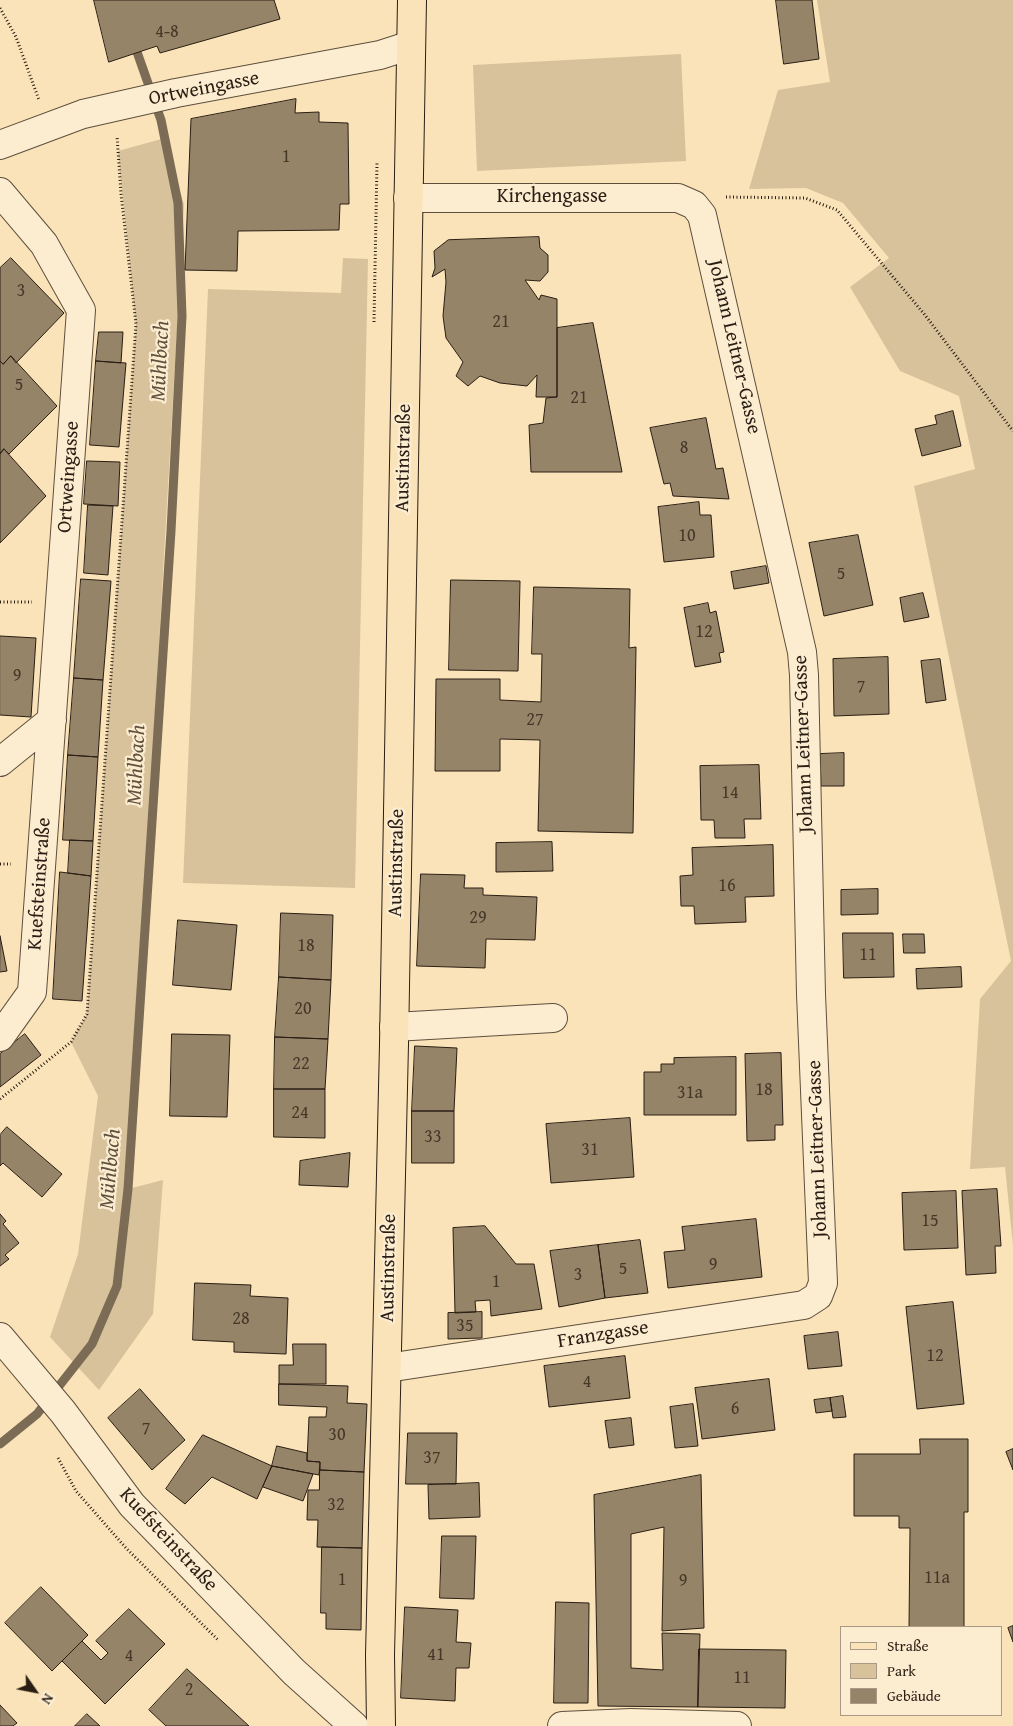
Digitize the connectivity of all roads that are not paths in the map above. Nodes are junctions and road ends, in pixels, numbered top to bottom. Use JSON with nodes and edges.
{"nodes":[{"id":1,"x":412,"y":0,"type":"edge"},
{"id":2,"x":411,"y":45,"type":"junction"},
{"id":3,"x":0,"y":145,"type":"edge"},
{"id":4,"x":0,"y":192,"type":"edge"},
{"id":5,"x":408,"y":198,"type":"junction"},
{"id":6,"x":694,"y":205,"type":"joint"},
{"id":7,"x":52,"y":720,"type":"junction"},
{"id":8,"x":0,"y":762,"type":"edge"},
{"id":9,"x":553,"y":1018,"type":"dead end"},
{"id":10,"x":394,"y":1027,"type":"junction"},
{"id":11,"x":0,"y":1037,"type":"edge"},
{"id":12,"x":818,"y":1296,"type":"joint"},
{"id":13,"x":0,"y":1337,"type":"edge"},
{"id":14,"x":387,"y":1368,"type":"junction"},
{"id":15,"x":354,"y":1726,"type":"edge"},
{"id":16,"x":381,"y":1726,"type":"edge"},
{"id":17,"x":562,"y":1726,"type":"edge"},
{"id":18,"x":737,"y":1726,"type":"edge"}],
"edges":[{"from":1,"to":2,"type":"main road","name":"Austinstraße"},
{"from":2,"to":3,"type":"street","name":"Ortweingasse"},
{"from":2,"to":5,"type":"main road","name":"Austinstraße"},
{"from":4,"to":7,"type":"street","name":"Ortweingasse"},
{"from":5,"to":6,"type":"street","name":"Kirchengasse"},
{"from":5,"to":10,"type":"main road","name":"Austinstraße"},
{"from":6,"to":12,"type":"street","name":"Johann Leitner-Gasse"},
{"from":7,"to":8,"type":"street"},
{"from":7,"to":11,"type":"street","name":"Kuefsteinstraße"},
{"from":9,"to":10,"type":"street"},
{"from":10,"to":14,"type":"main road","name":"Austinstraße"},
{"from":12,"to":14,"type":"street","name":"Franzgasse"},
{"from":13,"to":15,"type":"street","name":"Kuefsteinstraße"},
{"from":14,"to":16,"type":"main road","name":"Austinstraße"},
{"from":17,"to":18,"type":"street"}]}
